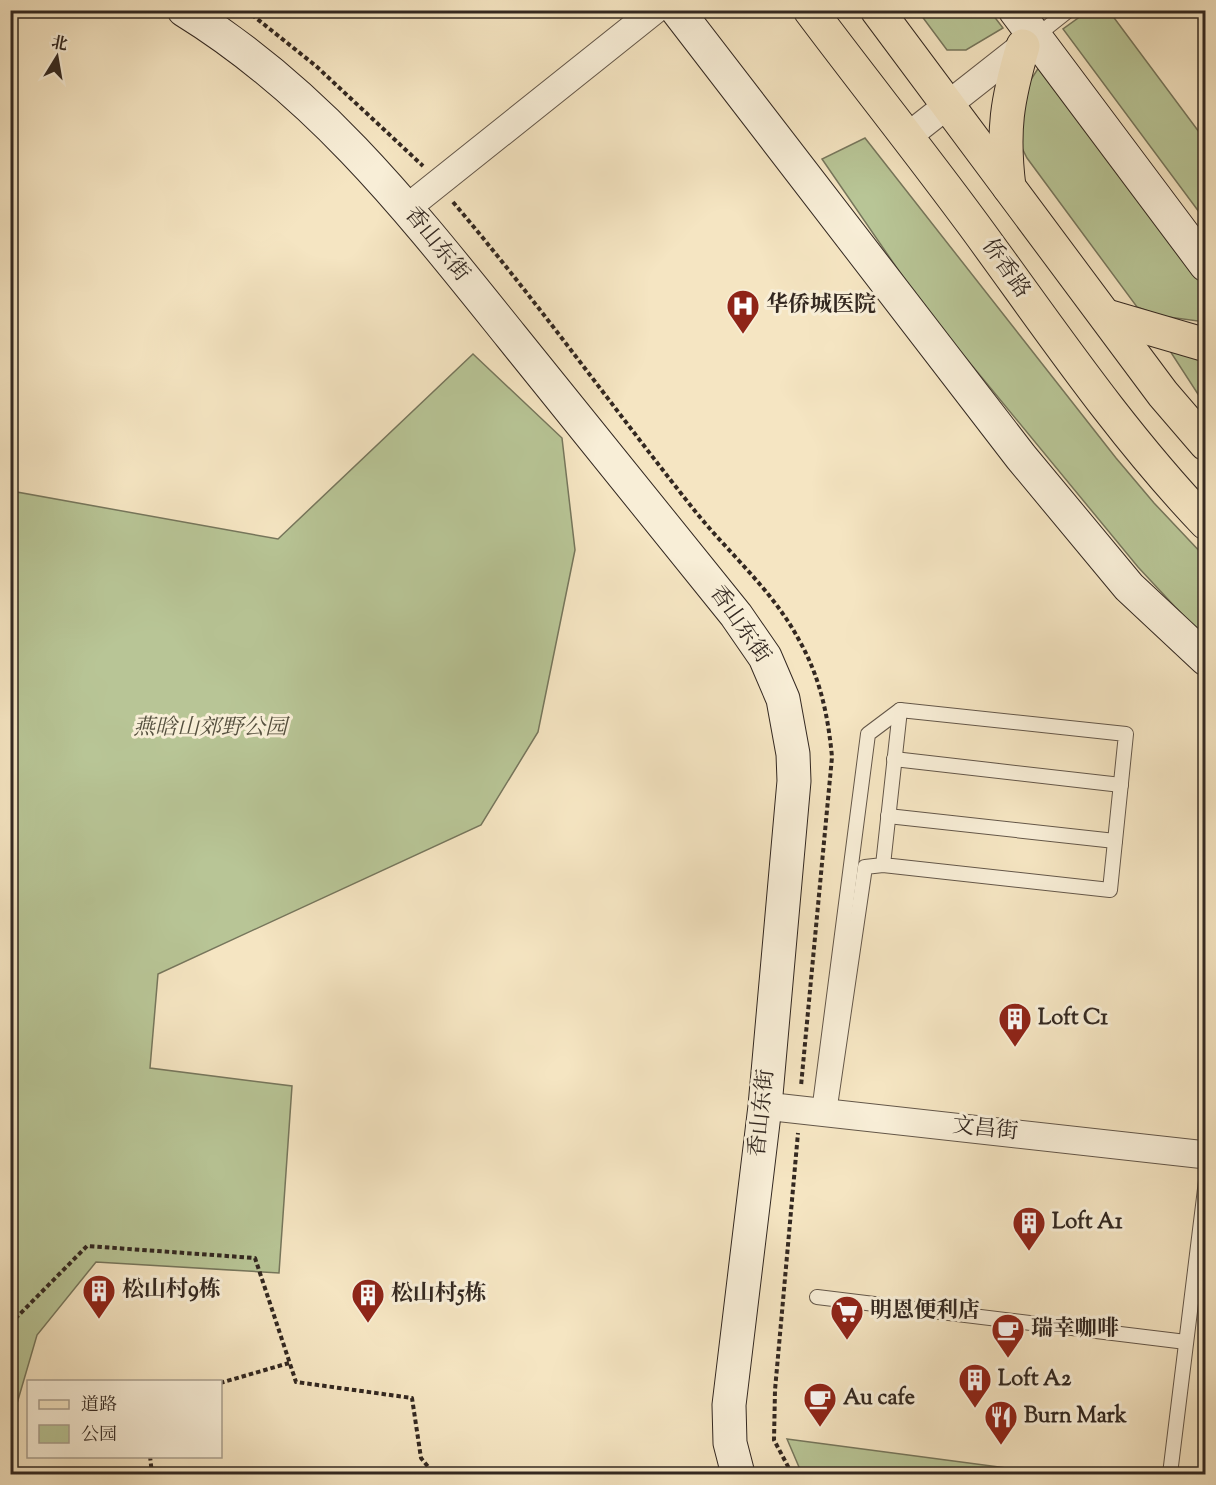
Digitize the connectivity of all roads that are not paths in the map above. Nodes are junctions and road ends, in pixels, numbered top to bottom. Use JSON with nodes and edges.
{"nodes":[{"id":1,"x":184,"y":10,"type":"edge"},
{"id":2,"x":655,"y":10,"type":"edge"},
{"id":3,"x":677,"y":10,"type":"edge"},
{"id":4,"x":810,"y":10,"type":"edge"},
{"id":5,"x":877,"y":10,"type":"edge"},
{"id":6,"x":1015,"y":10,"type":"edge"},
{"id":7,"x":1069,"y":10,"type":"edge"},
{"id":8,"x":1029,"y":42,"type":"junction"},
{"id":9,"x":948,"y":104,"type":"junction"},
{"id":10,"x":906,"y":137,"type":"junction"},
{"id":11,"x":1012,"y":190,"type":"junction"},
{"id":12,"x":407,"y":208,"type":"junction"},
{"id":13,"x":974,"y":224,"type":"junction"},
{"id":14,"x":1206,"y":265,"type":"edge"},
{"id":15,"x":1107,"y":316,"type":"junction"},
{"id":16,"x":1206,"y":345,"type":"edge"},
{"id":17,"x":1206,"y":444,"type":"edge"},
{"id":18,"x":1206,"y":523,"type":"edge"},
{"id":19,"x":1206,"y":659,"type":"edge"},
{"id":20,"x":900,"y":710,"type":"junction"},
{"id":21,"x":894,"y":759,"type":"junction"},
{"id":22,"x":1120,"y":785,"type":"junction"},
{"id":23,"x":888,"y":816,"type":"junction"},
{"id":24,"x":1115,"y":841,"type":"junction"},
{"id":25,"x":883,"y":865,"type":"junction"},
{"id":26,"x":765,"y":1106,"type":"junction"},
{"id":27,"x":816,"y":1111,"type":"junction"},
{"id":28,"x":1206,"y":1155,"type":"edge"},
{"id":29,"x":1206,"y":1181,"type":"edge"},
{"id":30,"x":817,"y":1297,"type":"dead end"},
{"id":31,"x":1186,"y":1342,"type":"junction"},
{"id":32,"x":738,"y":1474,"type":"edge"},
{"id":33,"x":1170,"y":1474,"type":"edge"}],
"edges":[{"from":1,"to":12,"type":"street","name":"香山东街"},
{"from":2,"to":12,"type":"street"},
{"from":3,"to":19,"type":"street"},
{"from":4,"to":10,"type":"main road","name":"侨香路"},
{"from":5,"to":9,"type":"main road"},
{"from":6,"to":8,"type":"street"},
{"from":7,"to":8,"type":"lane"},
{"from":8,"to":9,"type":"street"},
{"from":8,"to":11,"type":"main road"},
{"from":8,"to":14,"type":"street"},
{"from":9,"to":10,"type":"street"},
{"from":9,"to":11,"type":"main road"},
{"from":10,"to":13,"type":"main road","name":"侨香路"},
{"from":11,"to":13,"type":"main road"},
{"from":11,"to":15,"type":"main road"},
{"from":12,"to":26,"type":"street","name":"香山东街"},
{"from":13,"to":18,"type":"main road","name":"侨香路"},
{"from":15,"to":16,"type":"main road"},
{"from":15,"to":17,"type":"main road"},
{"from":20,"to":21,"type":"lane"},
{"from":20,"to":22,"type":"lane"},
{"from":20,"to":27,"type":"lane"},
{"from":21,"to":22,"type":"lane"},
{"from":21,"to":23,"type":"lane"},
{"from":22,"to":24,"type":"lane"},
{"from":23,"to":24,"type":"lane"},
{"from":23,"to":25,"type":"lane"},
{"from":24,"to":25,"type":"lane"},
{"from":25,"to":27,"type":"lane"},
{"from":26,"to":27,"type":"street","name":"文昌街"},
{"from":26,"to":32,"type":"street","name":"香山东街"},
{"from":27,"to":28,"type":"street","name":"文昌街"},
{"from":29,"to":31,"type":"lane"},
{"from":30,"to":31,"type":"lane"},
{"from":31,"to":33,"type":"lane"}]}
